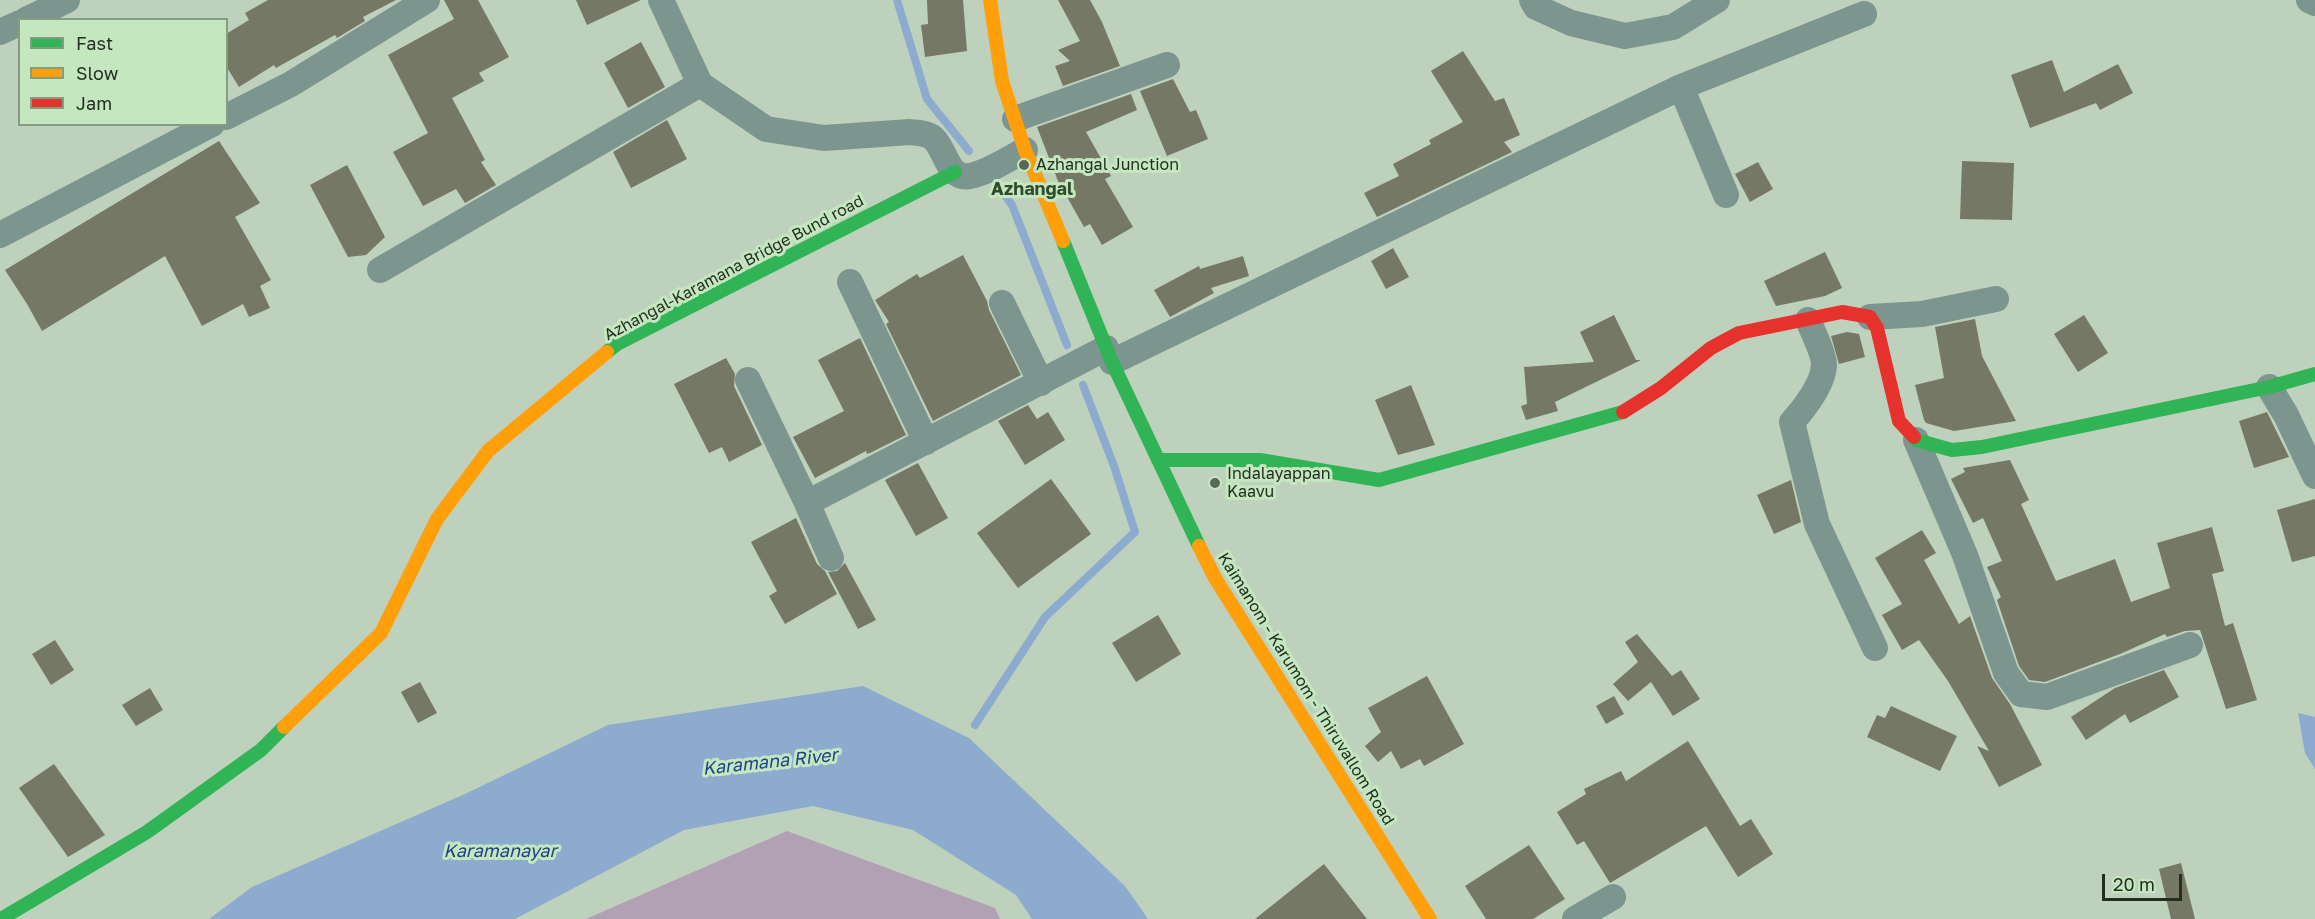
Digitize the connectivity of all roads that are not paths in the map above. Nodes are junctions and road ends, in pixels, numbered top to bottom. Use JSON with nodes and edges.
{"nodes":[{"id":1,"x":67,"y":0,"type":"edge"},
{"id":2,"x":427,"y":0,"type":"edge"},
{"id":3,"x":661,"y":0,"type":"edge"},
{"id":4,"x":990,"y":0,"type":"edge"},
{"id":5,"x":1532,"y":0,"type":"edge"},
{"id":6,"x":1717,"y":0,"type":"edge"},
{"id":7,"x":2309,"y":0,"type":"edge"},
{"id":8,"x":2315,"y":3,"type":"edge"},
{"id":9,"x":1864,"y":14,"type":"dead end"},
{"id":10,"x":30,"y":18,"type":"edge"},
{"id":11,"x":18,"y":23,"type":"edge"},
{"id":12,"x":0,"y":32,"type":"edge"},
{"id":13,"x":1167,"y":65,"type":"dead end"},
{"id":14,"x":700,"y":84,"type":"junction"},
{"id":15,"x":1681,"y":87,"type":"junction"},
{"id":16,"x":228,"y":116,"type":"edge"},
{"id":17,"x":1015,"y":119,"type":"junction"},
{"id":18,"x":208,"y":126,"type":"edge"},
{"id":19,"x":1025,"y":150,"type":"junction"},
{"id":20,"x":955,"y":172,"type":"junction"},
{"id":21,"x":1726,"y":195,"type":"dead end"},
{"id":22,"x":0,"y":235,"type":"edge"},
{"id":23,"x":380,"y":270,"type":"dead end"},
{"id":24,"x":850,"y":282,"type":"dead end"},
{"id":25,"x":1996,"y":299,"type":"dead end"},
{"id":26,"x":1002,"y":303,"type":"dead end"},
{"id":27,"x":1870,"y":317,"type":"junction"},
{"id":28,"x":1808,"y":320,"type":"junction"},
{"id":29,"x":1109,"y":355,"type":"junction"},
{"id":30,"x":2315,"y":374,"type":"edge"},
{"id":31,"x":748,"y":380,"type":"dead end"},
{"id":32,"x":1041,"y":383,"type":"junction"},
{"id":33,"x":2269,"y":387,"type":"junction"},
{"id":34,"x":1916,"y":440,"type":"junction"},
{"id":35,"x":926,"y":442,"type":"junction"},
{"id":36,"x":1158,"y":460,"type":"junction"},
{"id":37,"x":2315,"y":476,"type":"edge"},
{"id":38,"x":807,"y":503,"type":"junction"},
{"id":39,"x":831,"y":558,"type":"dead end"},
{"id":40,"x":2190,"y":645,"type":"dead end"},
{"id":41,"x":1875,"y":648,"type":"dead end"},
{"id":42,"x":1612,"y":897,"type":"dead end"},
{"id":43,"x":1,"y":919,"type":"edge"},
{"id":44,"x":1430,"y":919,"type":"edge"},
{"id":45,"x":1575,"y":919,"type":"edge"}],
"edges":[{"from":1,"to":10,"type":"street"},
{"from":2,"to":16,"type":"street"},
{"from":3,"to":14,"type":"street"},
{"from":4,"to":17,"type":"street","name":"Kaimanom - Karumom - Thiruvallom Road"},
{"from":5,"to":6,"type":"street"},
{"from":7,"to":8,"type":"street"},
{"from":9,"to":15,"type":"street"},
{"from":11,"to":12,"type":"street"},
{"from":13,"to":17,"type":"street"},
{"from":14,"to":20,"type":"street"},
{"from":14,"to":23,"type":"street"},
{"from":15,"to":21,"type":"street"},
{"from":15,"to":29,"type":"street"},
{"from":17,"to":19,"type":"street","name":"Kaimanom - Karumom - Thiruvallom Road"},
{"from":18,"to":22,"type":"street"},
{"from":19,"to":20,"type":"street"},
{"from":19,"to":29,"type":"street","name":"Kaimanom - Karumom - Thiruvallom Road"},
{"from":20,"to":43,"type":"street","name":"Azhangal-Karamana Bridge Bund road"},
{"from":24,"to":35,"type":"street"},
{"from":25,"to":27,"type":"street"},
{"from":26,"to":32,"type":"street"},
{"from":27,"to":28,"type":"street"},
{"from":27,"to":34,"type":"street"},
{"from":28,"to":36,"type":"street"},
{"from":28,"to":41,"type":"street"},
{"from":29,"to":32,"type":"street"},
{"from":29,"to":36,"type":"street","name":"Kaimanom - Karumom - Thiruvallom Road"},
{"from":30,"to":33,"type":"street"},
{"from":31,"to":38,"type":"street"},
{"from":32,"to":35,"type":"street"},
{"from":33,"to":34,"type":"street"},
{"from":33,"to":37,"type":"street"},
{"from":34,"to":40,"type":"street"},
{"from":35,"to":38,"type":"street"},
{"from":36,"to":44,"type":"street","name":"Kaimanom - Karumom - Thiruvallom Road"},
{"from":38,"to":39,"type":"street"},
{"from":42,"to":45,"type":"street"}]}
